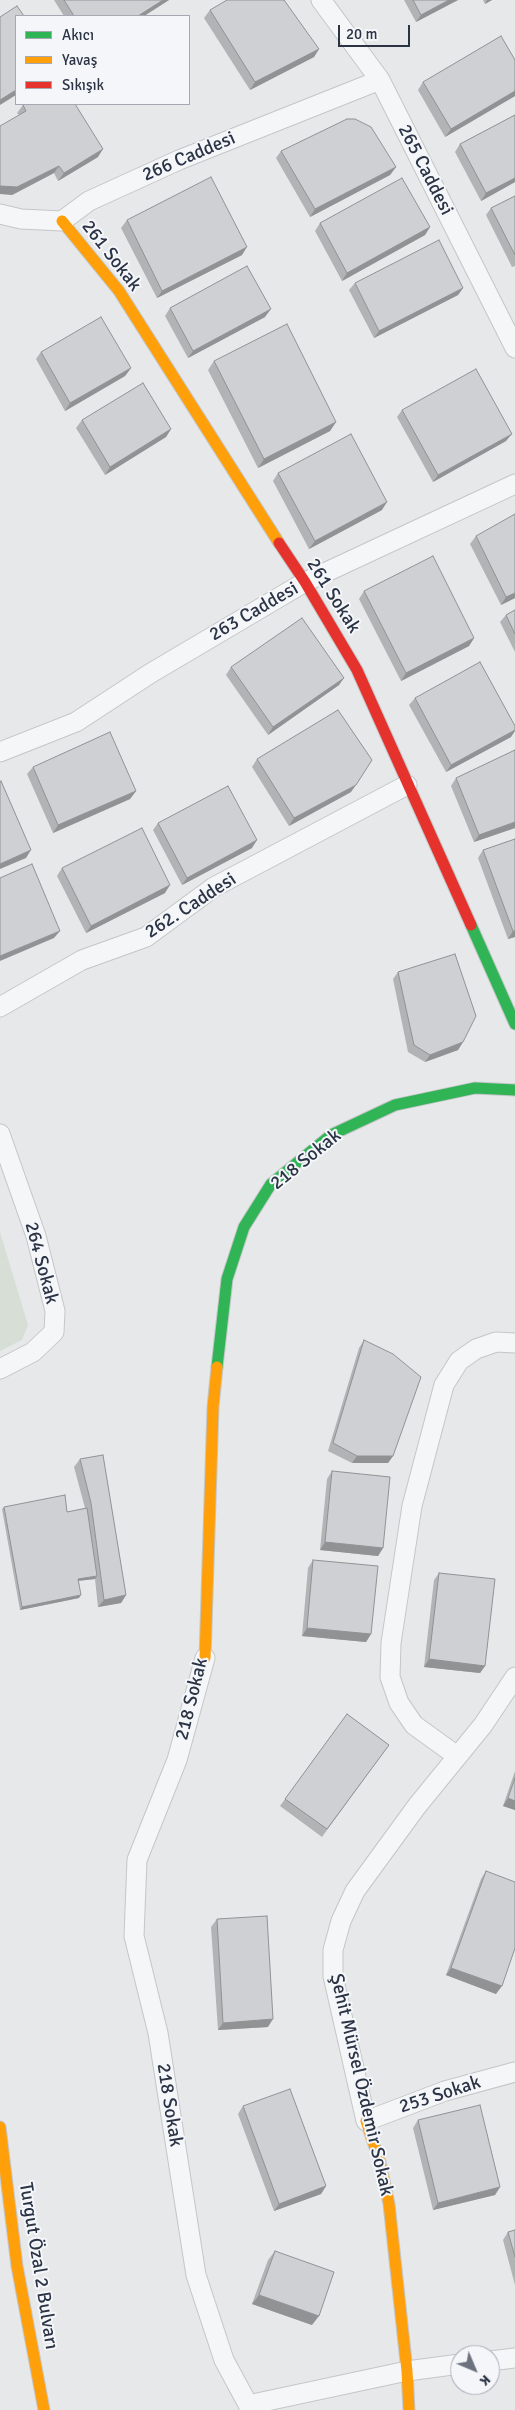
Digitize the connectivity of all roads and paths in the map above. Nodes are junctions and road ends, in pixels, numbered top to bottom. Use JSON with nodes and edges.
{"nodes":[{"id":1,"x":321,"y":0,"type":"edge"},
{"id":2,"x":380,"y":80,"type":"junction"},
{"id":3,"x":0,"y":214,"type":"edge"},
{"id":4,"x":62,"y":221,"type":"junction"},
{"id":5,"x":515,"y":348,"type":"edge"},
{"id":6,"x":515,"y":484,"type":"edge"},
{"id":7,"x":305,"y":582,"type":"junction"},
{"id":8,"x":0,"y":752,"type":"edge"},
{"id":9,"x":407,"y":785,"type":"junction"},
{"id":10,"x":0,"y":1007,"type":"edge"},
{"id":11,"x":515,"y":1024,"type":"edge"},
{"id":12,"x":515,"y":1090,"type":"edge"},
{"id":13,"x":0,"y":1134,"type":"edge"},
{"id":14,"x":515,"y":1343,"type":"edge"},
{"id":15,"x":0,"y":1368,"type":"edge"},
{"id":16,"x":205,"y":1658,"type":"joint"},
{"id":17,"x":515,"y":1677,"type":"edge"},
{"id":18,"x":457,"y":1756,"type":"junction"},
{"id":19,"x":515,"y":2072,"type":"edge"},
{"id":20,"x":366,"y":2121,"type":"junction"},
{"id":21,"x":0,"y":2127,"type":"edge"},
{"id":22,"x":515,"y":2358,"type":"edge"},
{"id":23,"x":500,"y":2360,"type":"edge"},
{"id":24,"x":450,"y":2365,"type":"edge"},
{"id":25,"x":407,"y":2371,"type":"junction"},
{"id":26,"x":250,"y":2408,"type":"edge"},
{"id":27,"x":44,"y":2410,"type":"edge"},
{"id":28,"x":409,"y":2410,"type":"edge"}],
"edges":[{"from":1,"to":2,"type":"street","name":"265 Caddesi"},
{"from":2,"to":4,"type":"street","name":"266 Caddesi"},
{"from":2,"to":5,"type":"street","name":"265 Caddesi"},
{"from":3,"to":4,"type":"street"},
{"from":4,"to":7,"type":"main road","name":"261 Sokak"},
{"from":6,"to":7,"type":"street","name":"263 Caddesi"},
{"from":7,"to":8,"type":"street","name":"263 Caddesi"},
{"from":7,"to":9,"type":"main road","name":"261 Sokak"},
{"from":9,"to":10,"type":"street","name":"262. Caddesi"},
{"from":9,"to":11,"type":"main road","name":"261 Sokak"},
{"from":12,"to":16,"type":"main road","name":"218 Sokak"},
{"from":13,"to":15,"type":"street","name":"264 Sokak"},
{"from":14,"to":18,"type":"street"},
{"from":16,"to":26,"type":"street","name":"218 Sokak"},
{"from":17,"to":18,"type":"street","name":"Şehit Mürsel Özdemir Sokak"},
{"from":18,"to":20,"type":"street","name":"Şehit Mürsel Özdemir Sokak"},
{"from":19,"to":20,"type":"street","name":"253 Sokak"},
{"from":20,"to":25,"type":"main road","name":"Şehit Mürsel Özdemir Sokak"},
{"from":21,"to":27,"type":"main road","name":"Turgut Özal 2 Bulvarı"},
{"from":22,"to":23,"type":"street"},
{"from":24,"to":25,"type":"street"},
{"from":25,"to":26,"type":"street"},
{"from":25,"to":28,"type":"main road","name":"Şehit Mürsel Özdemir Sokak"}]}
